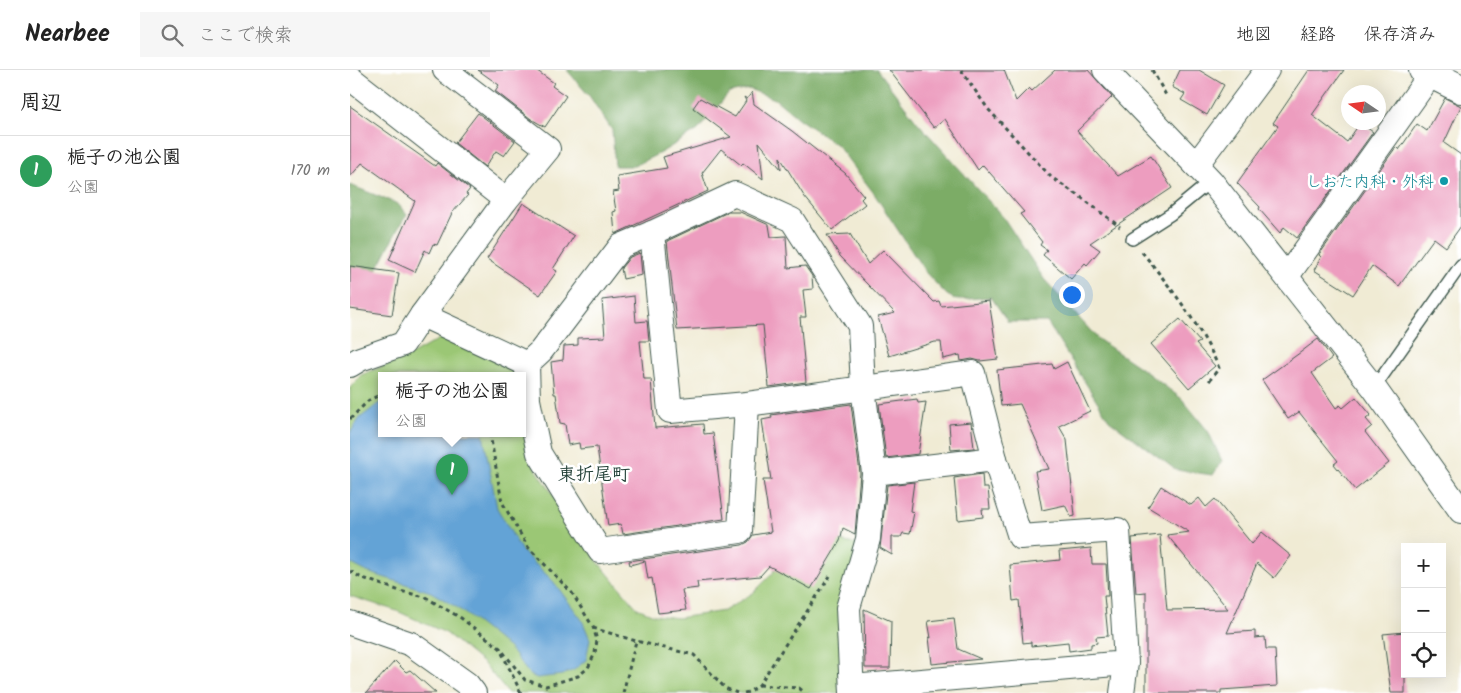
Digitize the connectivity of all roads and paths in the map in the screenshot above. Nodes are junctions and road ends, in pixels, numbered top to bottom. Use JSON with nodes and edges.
{"nodes":[{"id":1,"x":445,"y":70,"type":"edge"},
{"id":2,"x":961,"y":70,"type":"edge"},
{"id":3,"x":1105,"y":70,"type":"edge"},
{"id":4,"x":1267,"y":70,"type":"edge"},
{"id":5,"x":1427,"y":72,"type":"edge"},
{"id":6,"x":350,"y":78,"type":"edge"},
{"id":7,"x":1461,"y":89,"type":"edge"},
{"id":8,"x":1204,"y":173,"type":"junction"},
{"id":9,"x":506,"y":200,"type":"junction"},
{"id":10,"x":652,"y":233,"type":"junction"},
{"id":11,"x":1132,"y":240,"type":"junction"},
{"id":12,"x":1461,"y":265,"type":"edge"},
{"id":13,"x":1287,"y":276,"type":"junction"},
{"id":14,"x":422,"y":315,"type":"junction"},
{"id":15,"x":527,"y":364,"type":"junction"},
{"id":16,"x":350,"y":365,"type":"edge"},
{"id":17,"x":1207,"y":384,"type":"dead end"},
{"id":18,"x":862,"y":388,"type":"junction"},
{"id":19,"x":1374,"y":388,"type":"junction"},
{"id":20,"x":378,"y":396,"type":"edge"},
{"id":21,"x":747,"y":404,"type":"junction"},
{"id":22,"x":350,"y":419,"type":"edge"},
{"id":23,"x":491,"y":437,"type":"edge"},
{"id":24,"x":994,"y":459,"type":"junction"},
{"id":25,"x":874,"y":473,"type":"junction"},
{"id":26,"x":1461,"y":511,"type":"edge"},
{"id":27,"x":350,"y":571,"type":"edge"},
{"id":28,"x":824,"y":585,"type":"dead end"},
{"id":29,"x":350,"y":623,"type":"edge"},
{"id":30,"x":593,"y":628,"type":"junction"},
{"id":31,"x":636,"y":642,"type":"junction"},
{"id":32,"x":500,"y":648,"type":"junction"},
{"id":33,"x":1126,"y":663,"type":"junction"},
{"id":34,"x":758,"y":685,"type":"junction"},
{"id":35,"x":852,"y":690,"type":"edge"},
{"id":36,"x":474,"y":693,"type":"edge"},
{"id":37,"x":522,"y":693,"type":"edge"},
{"id":38,"x":623,"y":693,"type":"edge"},
{"id":39,"x":737,"y":693,"type":"edge"},
{"id":40,"x":744,"y":693,"type":"edge"},
{"id":41,"x":805,"y":693,"type":"edge"},
{"id":42,"x":1122,"y":693,"type":"edge"}],
"edges":[{"from":1,"to":9,"type":"street"},
{"from":2,"to":11,"type":"path"},
{"from":3,"to":8,"type":"street"},
{"from":4,"to":8,"type":"street"},
{"from":5,"to":7,"type":"main road"},
{"from":5,"to":13,"type":"street"},
{"from":6,"to":9,"type":"street"},
{"from":8,"to":11,"type":"lane"},
{"from":8,"to":13,"type":"street"},
{"from":9,"to":14,"type":"street"},
{"from":10,"to":15,"type":"street"},
{"from":10,"to":18,"type":"street"},
{"from":10,"to":21,"type":"street"},
{"from":11,"to":17,"type":"path"},
{"from":12,"to":19,"type":"lane"},
{"from":13,"to":19,"type":"street"},
{"from":14,"to":15,"type":"street"},
{"from":14,"to":16,"type":"street"},
{"from":15,"to":21,"type":"street"},
{"from":18,"to":21,"type":"street"},
{"from":18,"to":24,"type":"street"},
{"from":18,"to":25,"type":"street"},
{"from":19,"to":26,"type":"street"},
{"from":20,"to":22,"type":"path"},
{"from":23,"to":30,"type":"path"},
{"from":24,"to":25,"type":"street"},
{"from":24,"to":33,"type":"street"},
{"from":25,"to":35,"type":"street"},
{"from":27,"to":32,"type":"path"},
{"from":28,"to":34,"type":"path"},
{"from":29,"to":36,"type":"street"},
{"from":30,"to":31,"type":"path"},
{"from":30,"to":32,"type":"path"},
{"from":31,"to":38,"type":"path"},
{"from":31,"to":39,"type":"path"},
{"from":32,"to":37,"type":"path"},
{"from":33,"to":35,"type":"street"},
{"from":33,"to":42,"type":"street"},
{"from":34,"to":40,"type":"path"},
{"from":34,"to":41,"type":"path"}]}
